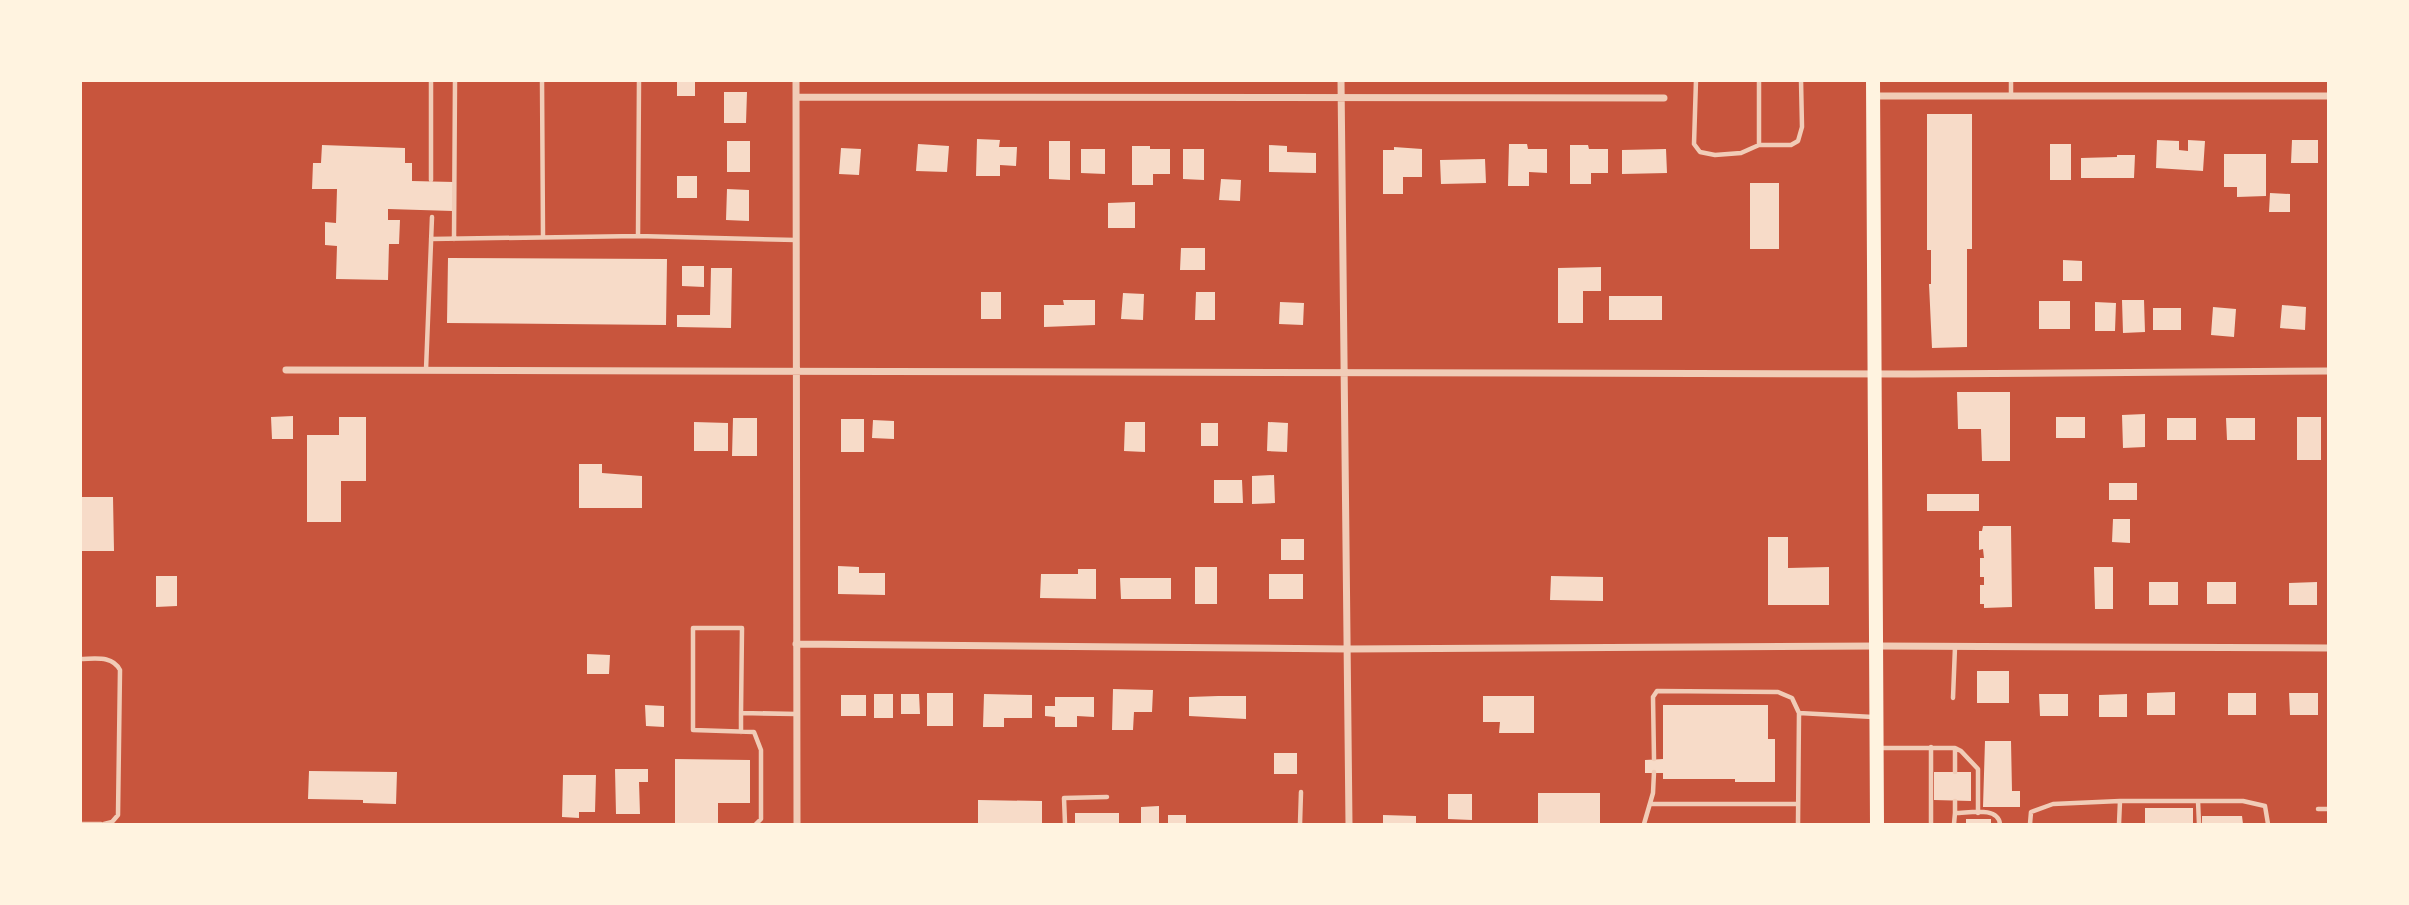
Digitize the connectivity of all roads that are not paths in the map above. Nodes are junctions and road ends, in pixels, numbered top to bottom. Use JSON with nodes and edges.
{"nodes":[{"id":1,"x":431,"y":80,"type":"edge"},
{"id":2,"x":455,"y":80,"type":"edge"},
{"id":3,"x":542,"y":80,"type":"edge"},
{"id":4,"x":639,"y":80,"type":"edge"},
{"id":5,"x":796,"y":80,"type":"edge"},
{"id":6,"x":1341,"y":80,"type":"edge"},
{"id":7,"x":1696,"y":80,"type":"edge"},
{"id":8,"x":1759,"y":80,"type":"edge"},
{"id":9,"x":1801,"y":80,"type":"edge"},
{"id":10,"x":1873,"y":80,"type":"edge"},
{"id":11,"x":2011,"y":80,"type":"edge"},
{"id":12,"x":796,"y":96,"type":"junction"},
{"id":13,"x":1874,"y":96,"type":"junction"},
{"id":14,"x":2011,"y":96,"type":"junction"},
{"id":15,"x":2329,"y":96,"type":"edge"},
{"id":16,"x":1341,"y":97,"type":"junction"},
{"id":17,"x":1664,"y":98,"type":"dead end"},
{"id":18,"x":1759,"y":145,"type":"junction"},
{"id":19,"x":431,"y":180,"type":"dead end"},
{"id":20,"x":432,"y":217,"type":"dead end"},
{"id":21,"x":638,"y":236,"type":"junction"},
{"id":22,"x":543,"y":237,"type":"junction"},
{"id":23,"x":431,"y":239,"type":"junction"},
{"id":24,"x":454,"y":239,"type":"junction"},
{"id":25,"x":796,"y":240,"type":"junction"},
{"id":26,"x":286,"y":370,"type":"dead end"},
{"id":27,"x":426,"y":371,"type":"junction"},
{"id":28,"x":2329,"y":371,"type":"edge"},
{"id":29,"x":797,"y":373,"type":"junction"},
{"id":30,"x":1344,"y":373,"type":"junction"},
{"id":31,"x":1876,"y":374,"type":"junction"},
{"id":32,"x":796,"y":645,"type":"junction"},
{"id":33,"x":1878,"y":646,"type":"junction"},
{"id":34,"x":1955,"y":646,"type":"junction"},
{"id":35,"x":2329,"y":648,"type":"edge"},
{"id":36,"x":1348,"y":649,"type":"junction"},
{"id":37,"x":80,"y":659,"type":"edge"},
{"id":38,"x":1953,"y":698,"type":"dead end"},
{"id":39,"x":741,"y":713,"type":"junction"},
{"id":40,"x":1799,"y":713,"type":"junction"},
{"id":41,"x":797,"y":714,"type":"junction"},
{"id":42,"x":1878,"y":717,"type":"junction"},
{"id":43,"x":741,"y":732,"type":"junction"},
{"id":44,"x":1931,"y":747,"type":"junction"},
{"id":45,"x":1877,"y":748,"type":"junction"},
{"id":46,"x":1955,"y":748,"type":"junction"},
{"id":47,"x":1654,"y":759,"type":"dead end"},
{"id":48,"x":1654,"y":772,"type":"dead end"},
{"id":49,"x":1955,"y":772,"type":"dead end"},
{"id":50,"x":1301,"y":792,"type":"dead end"},
{"id":51,"x":1107,"y":797,"type":"dead end"},
{"id":52,"x":1955,"y":800,"type":"dead end"},
{"id":53,"x":2120,"y":801,"type":"junction"},
{"id":54,"x":2195,"y":801,"type":"junction"},
{"id":55,"x":1651,"y":804,"type":"junction"},
{"id":56,"x":1797,"y":804,"type":"junction"},
{"id":57,"x":2318,"y":809,"type":"dead end"},
{"id":58,"x":2329,"y":809,"type":"edge"},
{"id":59,"x":1955,"y":813,"type":"junction"},
{"id":60,"x":1978,"y":813,"type":"junction"},
{"id":61,"x":82,"y":824,"type":"edge"},
{"id":62,"x":102,"y":824,"type":"edge"},
{"id":63,"x":756,"y":824,"type":"edge"},
{"id":64,"x":797,"y":824,"type":"edge"},
{"id":65,"x":1065,"y":824,"type":"edge"},
{"id":66,"x":1300,"y":824,"type":"edge"},
{"id":67,"x":1349,"y":824,"type":"edge"},
{"id":68,"x":1644,"y":824,"type":"edge"},
{"id":69,"x":1798,"y":824,"type":"edge"},
{"id":70,"x":1877,"y":824,"type":"edge"},
{"id":71,"x":1931,"y":824,"type":"edge"},
{"id":72,"x":1954,"y":824,"type":"edge"},
{"id":73,"x":2000,"y":824,"type":"edge"},
{"id":74,"x":2030,"y":824,"type":"edge"},
{"id":75,"x":2119,"y":824,"type":"edge"},
{"id":76,"x":2199,"y":824,"type":"edge"},
{"id":77,"x":2268,"y":824,"type":"edge"}],
"edges":[{"from":1,"to":19,"type":"lane"},
{"from":2,"to":24,"type":"lane"},
{"from":3,"to":22,"type":"lane"},
{"from":4,"to":21,"type":"lane"},
{"from":5,"to":12,"type":"street"},
{"from":6,"to":16,"type":"street"},
{"from":7,"to":18,"type":"lane"},
{"from":8,"to":18,"type":"lane"},
{"from":9,"to":18,"type":"lane"},
{"from":10,"to":13,"type":"main road"},
{"from":11,"to":14,"type":"lane"},
{"from":12,"to":16,"type":"street"},
{"from":12,"to":25,"type":"street"},
{"from":13,"to":14,"type":"street"},
{"from":13,"to":31,"type":"main road"},
{"from":14,"to":15,"type":"street"},
{"from":16,"to":17,"type":"street"},
{"from":16,"to":30,"type":"street"},
{"from":20,"to":23,"type":"lane"},
{"from":21,"to":22,"type":"lane"},
{"from":21,"to":25,"type":"lane"},
{"from":22,"to":24,"type":"lane"},
{"from":23,"to":24,"type":"lane"},
{"from":23,"to":27,"type":"lane"},
{"from":25,"to":29,"type":"street"},
{"from":26,"to":27,"type":"street"},
{"from":27,"to":29,"type":"street"},
{"from":28,"to":31,"type":"street"},
{"from":29,"to":30,"type":"street"},
{"from":29,"to":32,"type":"street"},
{"from":30,"to":31,"type":"street"},
{"from":30,"to":36,"type":"street"},
{"from":31,"to":33,"type":"main road"},
{"from":32,"to":36,"type":"street"},
{"from":32,"to":41,"type":"street"},
{"from":33,"to":34,"type":"street"},
{"from":33,"to":36,"type":"street"},
{"from":33,"to":42,"type":"main road"},
{"from":34,"to":35,"type":"street"},
{"from":34,"to":38,"type":"lane"},
{"from":36,"to":67,"type":"street"},
{"from":37,"to":62,"type":"lane"},
{"from":39,"to":41,"type":"lane"},
{"from":39,"to":43,"type":"lane"},
{"from":39,"to":43,"type":"lane"},
{"from":40,"to":42,"type":"lane"},
{"from":40,"to":47,"type":"lane"},
{"from":40,"to":56,"type":"lane"},
{"from":41,"to":64,"type":"street"},
{"from":42,"to":45,"type":"main road"},
{"from":43,"to":63,"type":"lane"},
{"from":44,"to":45,"type":"lane"},
{"from":44,"to":46,"type":"lane"},
{"from":44,"to":71,"type":"lane"},
{"from":45,"to":70,"type":"main road"},
{"from":46,"to":49,"type":"lane"},
{"from":46,"to":60,"type":"lane"},
{"from":48,"to":55,"type":"lane"},
{"from":50,"to":66,"type":"lane"},
{"from":51,"to":65,"type":"lane"},
{"from":52,"to":59,"type":"lane"},
{"from":53,"to":54,"type":"lane"},
{"from":53,"to":74,"type":"lane"},
{"from":53,"to":75,"type":"lane"},
{"from":54,"to":76,"type":"lane"},
{"from":54,"to":77,"type":"lane"},
{"from":55,"to":56,"type":"lane"},
{"from":55,"to":68,"type":"lane"},
{"from":56,"to":69,"type":"lane"},
{"from":57,"to":58,"type":"lane"},
{"from":59,"to":60,"type":"lane"},
{"from":59,"to":72,"type":"lane"},
{"from":60,"to":73,"type":"lane"},
{"from":61,"to":62,"type":"lane"}]}
